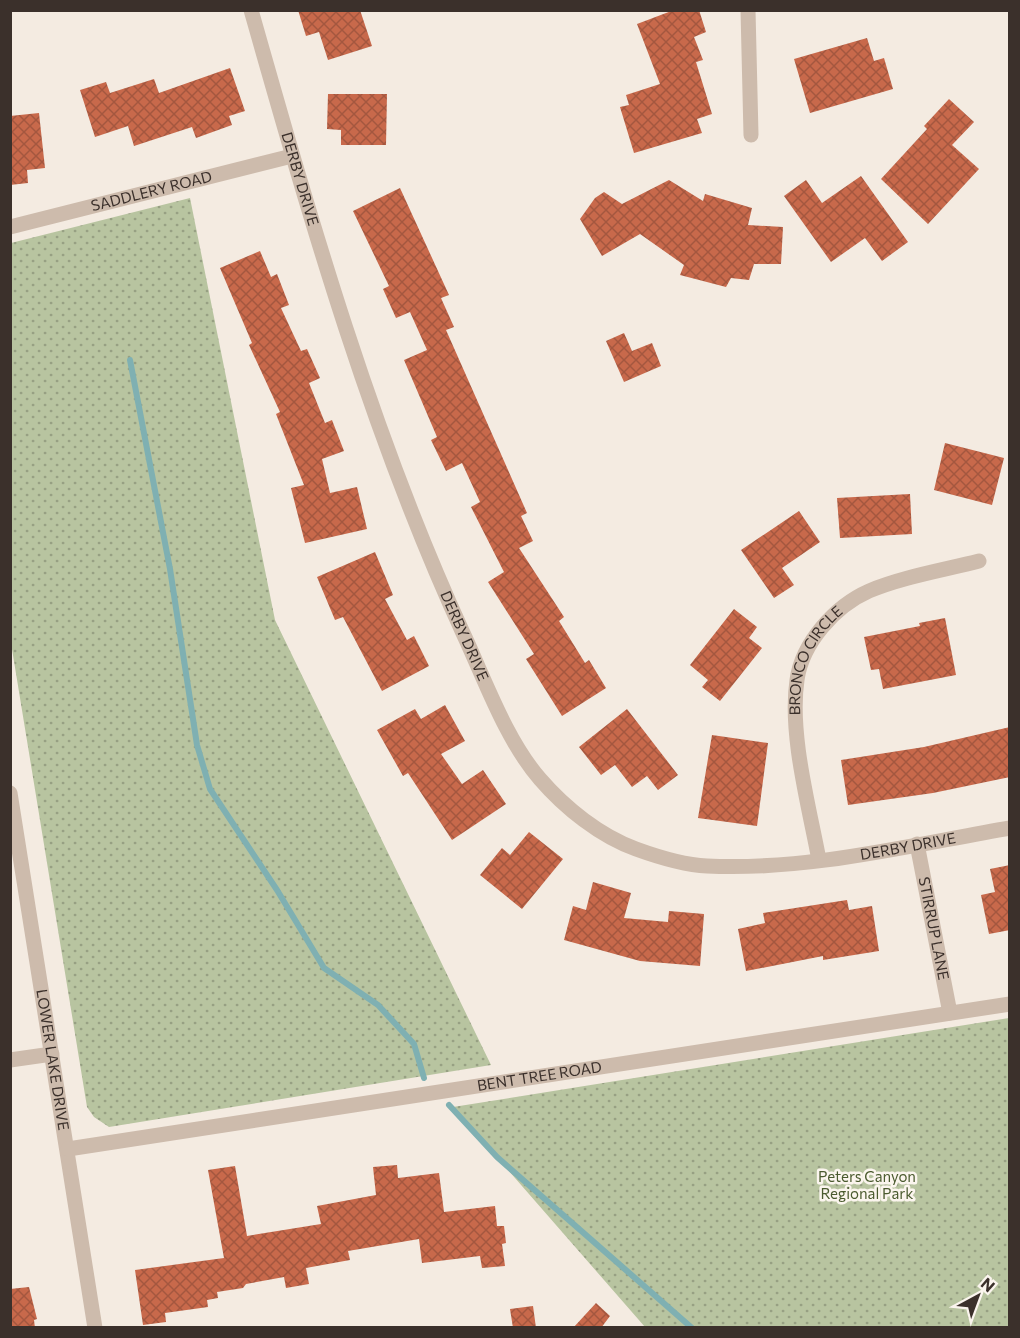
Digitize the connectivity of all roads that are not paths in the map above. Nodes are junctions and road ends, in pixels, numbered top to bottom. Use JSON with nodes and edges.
{"nodes":[{"id":1,"x":251,"y":10,"type":"edge"},
{"id":2,"x":748,"y":10,"type":"edge"},
{"id":3,"x":751,"y":135,"type":"dead end"},
{"id":4,"x":292,"y":156,"type":"junction"},
{"id":5,"x":10,"y":227,"type":"edge"},
{"id":6,"x":979,"y":561,"type":"dead end"},
{"id":7,"x":10,"y":793,"type":"edge"},
{"id":8,"x":1010,"y":828,"type":"edge"},
{"id":9,"x":917,"y":844,"type":"junction"},
{"id":10,"x":819,"y":860,"type":"junction"},
{"id":11,"x":1010,"y":1004,"type":"edge"},
{"id":12,"x":950,"y":1012,"type":"junction"},
{"id":13,"x":52,"y":1054,"type":"junction"},
{"id":14,"x":10,"y":1060,"type":"edge"},
{"id":15,"x":68,"y":1149,"type":"junction"},
{"id":16,"x":96,"y":1328,"type":"edge"}],
"edges":[{"from":1,"to":4,"type":"street","name":"DERBY DRIVE"},
{"from":2,"to":3,"type":"street"},
{"from":4,"to":5,"type":"street","name":"SADDLERY ROAD"},
{"from":4,"to":10,"type":"street","name":"DERBY DRIVE"},
{"from":6,"to":10,"type":"street","name":"BRONCO CIRCLE"},
{"from":7,"to":13,"type":"street","name":"LOWER LAKE DRIVE"},
{"from":8,"to":9,"type":"street","name":"DERBY DRIVE"},
{"from":9,"to":10,"type":"street","name":"DERBY DRIVE"},
{"from":9,"to":12,"type":"street","name":"STIRRUP LANE"},
{"from":11,"to":12,"type":"street","name":"BENT TREE ROAD"},
{"from":12,"to":15,"type":"street","name":"BENT TREE ROAD"},
{"from":13,"to":14,"type":"street"},
{"from":13,"to":15,"type":"street","name":"LOWER LAKE DRIVE"},
{"from":15,"to":16,"type":"street","name":"LOWER LAKE DRIVE"}]}
